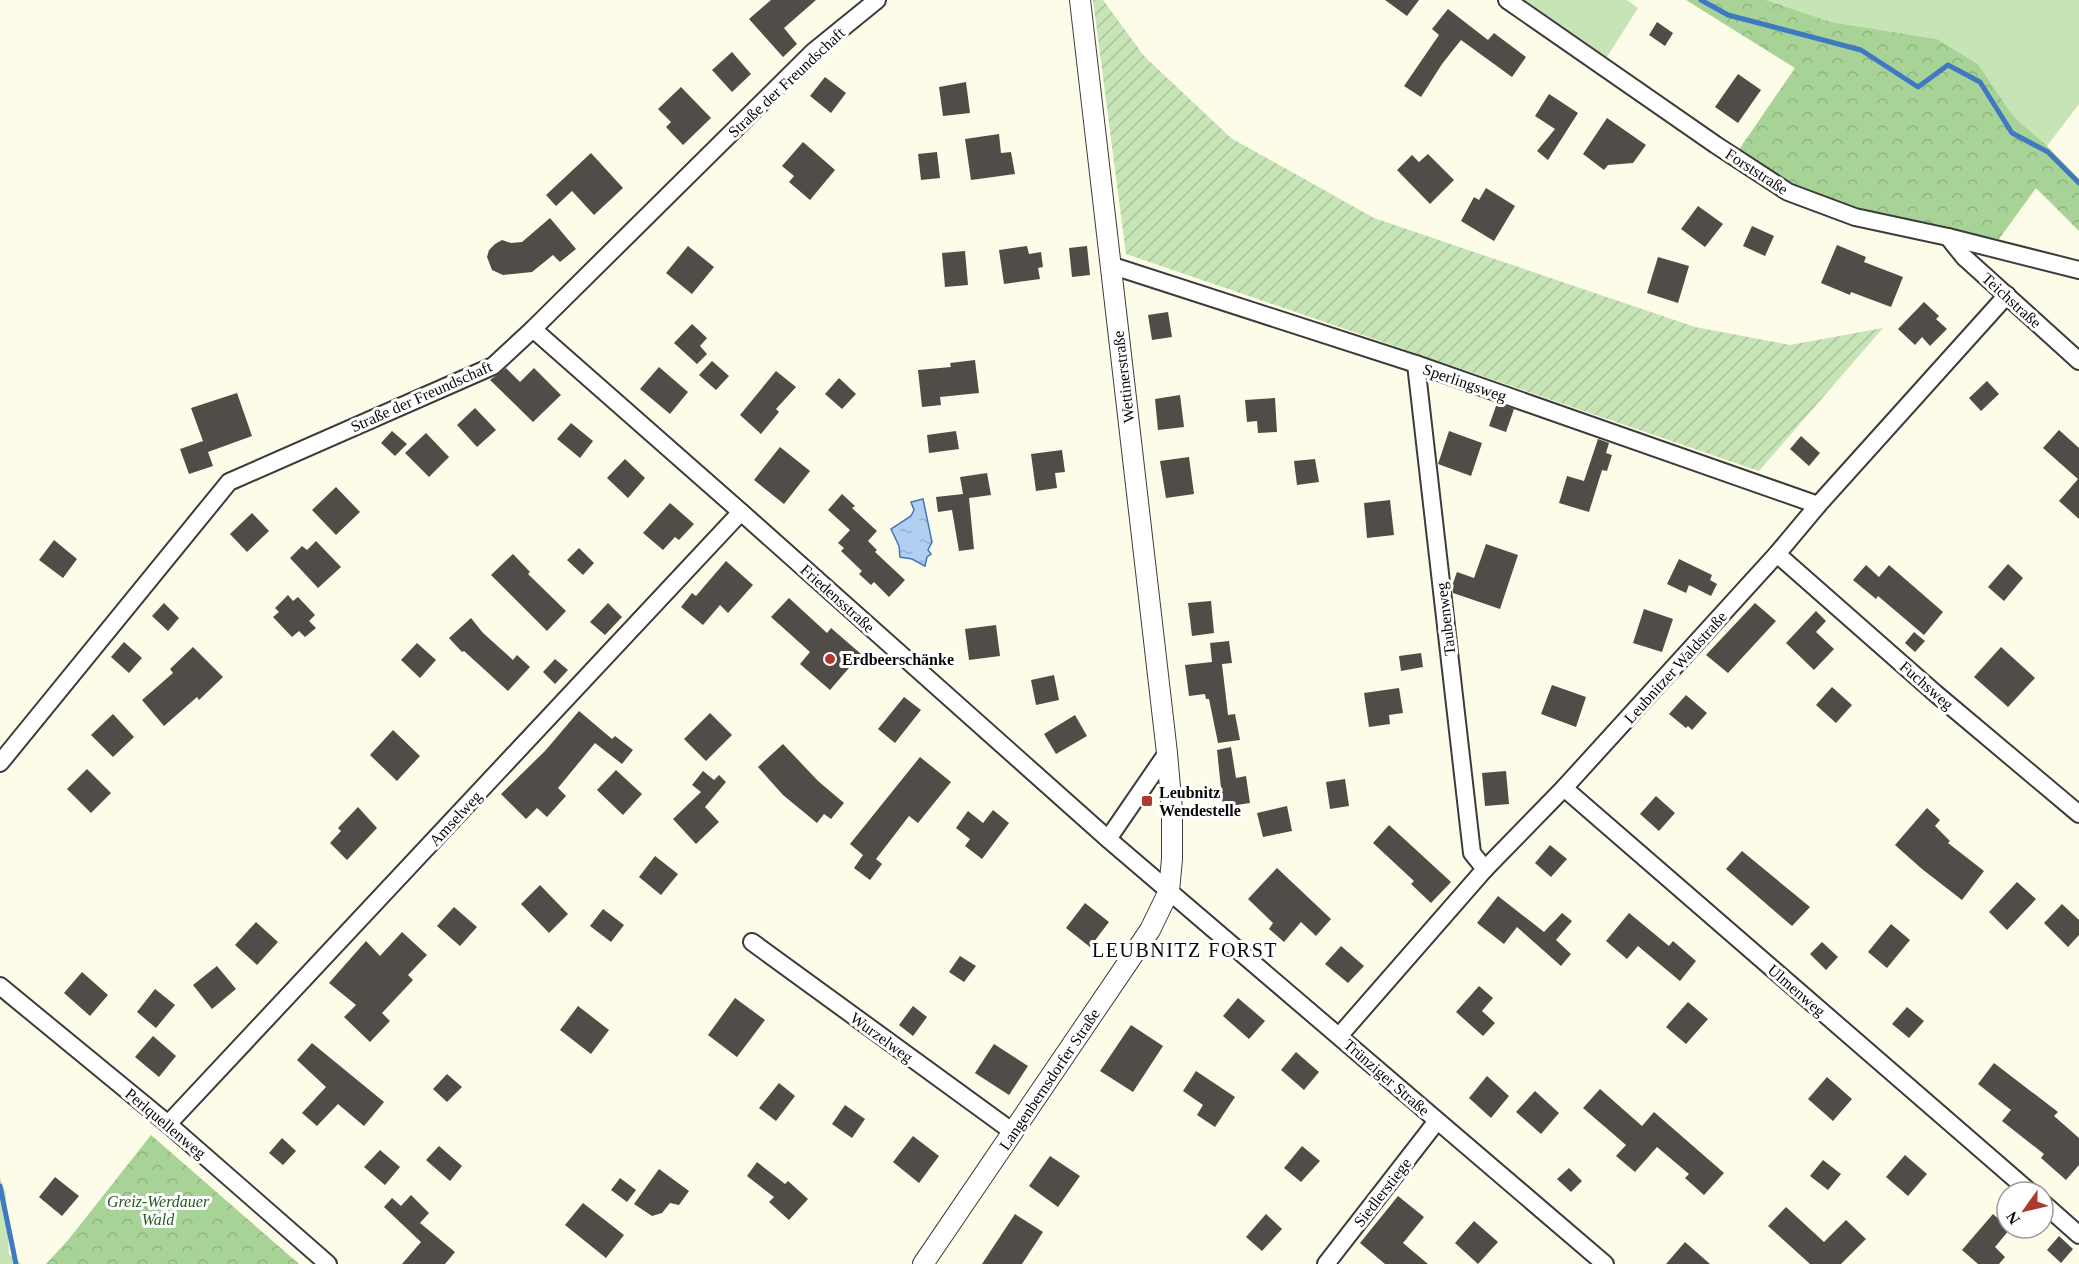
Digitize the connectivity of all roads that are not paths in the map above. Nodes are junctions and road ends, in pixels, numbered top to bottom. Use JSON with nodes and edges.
{"nodes":[{"id":1,"x":877,"y":0,"type":"edge"},
{"id":2,"x":1080,"y":0,"type":"edge"},
{"id":3,"x":1507,"y":0,"type":"edge"},
{"id":4,"x":1948,"y":237,"type":"junction"},
{"id":5,"x":1110,"y":265,"type":"junction"},
{"id":6,"x":2079,"y":270,"type":"edge"},
{"id":7,"x":2007,"y":295,"type":"junction"},
{"id":8,"x":533,"y":329,"type":"junction"},
{"id":9,"x":2079,"y":361,"type":"edge"},
{"id":10,"x":1416,"y":364,"type":"junction"},
{"id":11,"x":1818,"y":505,"type":"junction"},
{"id":12,"x":741,"y":512,"type":"junction"},
{"id":13,"x":1778,"y":554,"type":"junction"},
{"id":14,"x":1167,"y":753,"type":"junction"},
{"id":15,"x":0,"y":763,"type":"edge"},
{"id":16,"x":1564,"y":788,"type":"junction"},
{"id":17,"x":2079,"y":814,"type":"edge"},
{"id":18,"x":1108,"y":839,"type":"junction"},
{"id":19,"x":1485,"y":869,"type":"junction"},
{"id":20,"x":1169,"y":891,"type":"junction"},
{"id":21,"x":752,"y":942,"type":"dead end"},
{"id":22,"x":0,"y":986,"type":"edge"},
{"id":23,"x":1340,"y":1035,"type":"junction"},
{"id":24,"x":1437,"y":1120,"type":"junction"},
{"id":25,"x":168,"y":1124,"type":"junction"},
{"id":26,"x":1013,"y":1132,"type":"junction"},
{"id":27,"x":2016,"y":1180,"type":"edge"},
{"id":28,"x":2055,"y":1213,"type":"edge"},
{"id":29,"x":2079,"y":1234,"type":"edge"},
{"id":30,"x":328,"y":1264,"type":"edge"},
{"id":31,"x":923,"y":1264,"type":"edge"},
{"id":32,"x":1326,"y":1264,"type":"edge"},
{"id":33,"x":1605,"y":1264,"type":"edge"}],
"edges":[{"from":1,"to":8,"type":"street","name":"Straße der Freundschaft"},
{"from":2,"to":5,"type":"street","name":"Wettinerstraße"},
{"from":3,"to":4,"type":"street","name":"Forststraße"},
{"from":4,"to":6,"type":"street","name":"Forststraße"},
{"from":4,"to":7,"type":"street","name":"Teichstraße"},
{"from":5,"to":10,"type":"street","name":"Sperlingsweg"},
{"from":5,"to":14,"type":"street","name":"Wettinerstraße"},
{"from":7,"to":9,"type":"street","name":"Teichstraße"},
{"from":7,"to":11,"type":"street","name":"Leubnitzer Waldstraße"},
{"from":8,"to":12,"type":"street","name":"Friedensstraße"},
{"from":8,"to":15,"type":"street","name":"Straße der Freundschaft"},
{"from":10,"to":11,"type":"street","name":"Sperlingsweg"},
{"from":10,"to":19,"type":"street","name":"Taubenweg"},
{"from":11,"to":13,"type":"street","name":"Leubnitzer Waldstraße"},
{"from":12,"to":18,"type":"street","name":"Friedensstraße"},
{"from":12,"to":25,"type":"street","name":"Amselweg"},
{"from":13,"to":16,"type":"street","name":"Leubnitzer Waldstraße"},
{"from":13,"to":17,"type":"street","name":"Fuchsweg"},
{"from":14,"to":18,"type":"street"},
{"from":14,"to":20,"type":"street","name":"Wettinerstraße"},
{"from":16,"to":19,"type":"street","name":"Leubnitzer Waldstraße"},
{"from":16,"to":27,"type":"street","name":"Ulmenweg"},
{"from":18,"to":20,"type":"street","name":"Friedensstraße"},
{"from":19,"to":23,"type":"street","name":"Leubnitzer Waldstraße"},
{"from":20,"to":23,"type":"street","name":"Trünziger Straße"},
{"from":20,"to":26,"type":"street","name":"Langenbernsdorfer Straße"},
{"from":21,"to":26,"type":"street","name":"Wurzelweg"},
{"from":22,"to":25,"type":"street","name":"Perlquellenweg"},
{"from":23,"to":24,"type":"street","name":"Trünziger Straße"},
{"from":24,"to":32,"type":"street","name":"Siedlerstiege"},
{"from":24,"to":33,"type":"street","name":"Trünziger Straße"},
{"from":25,"to":30,"type":"street","name":"Perlquellenweg"},
{"from":26,"to":31,"type":"street","name":"Langenbernsdorfer Straße"},
{"from":28,"to":29,"type":"street"}]}
